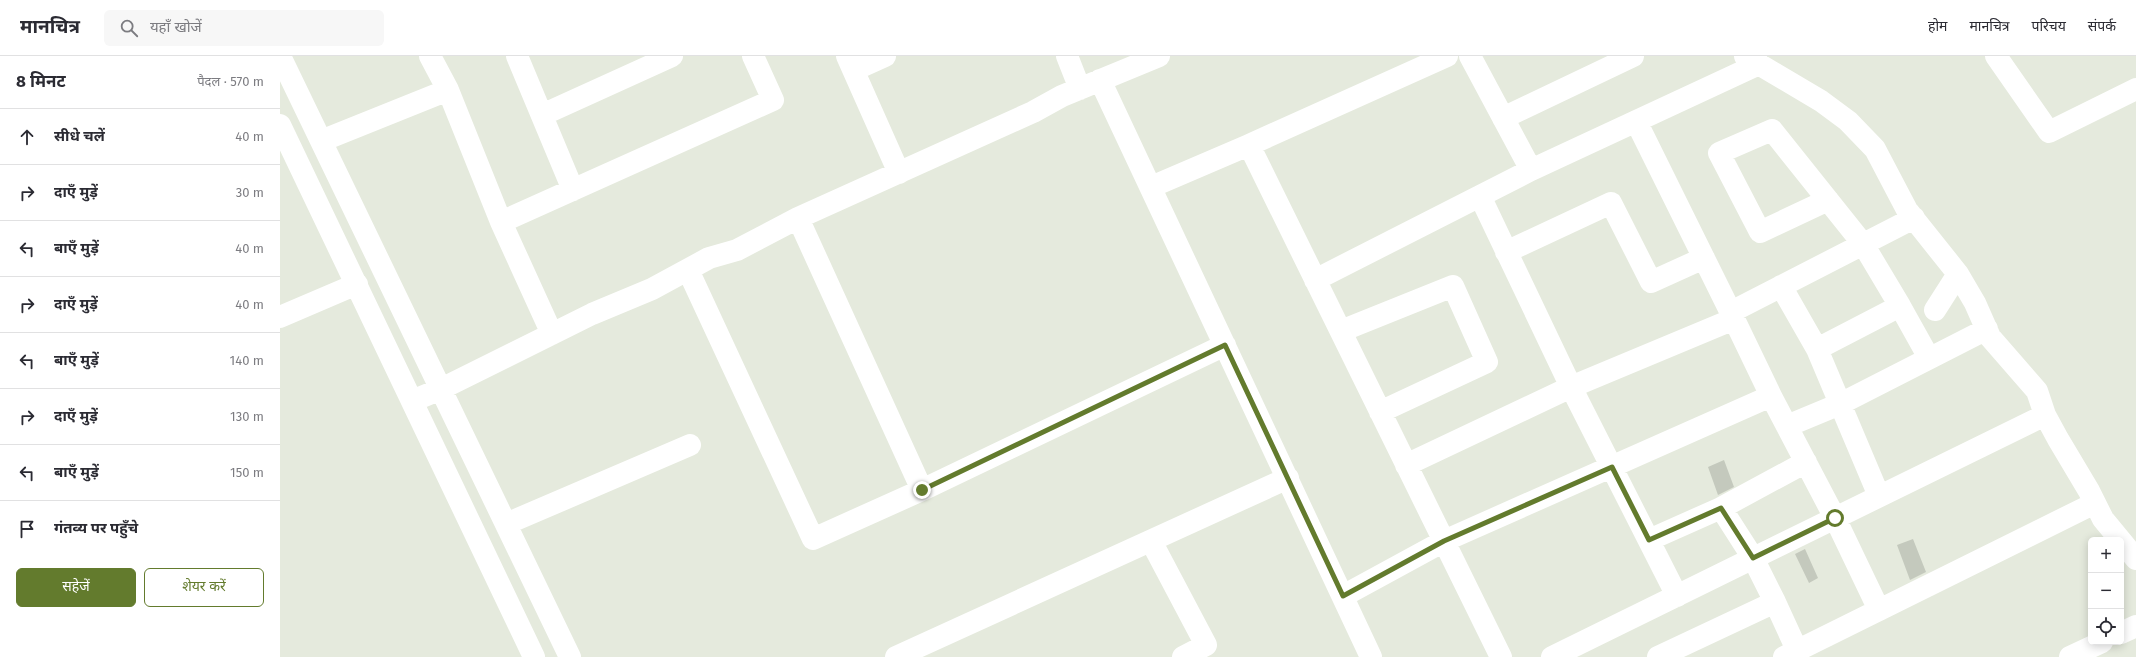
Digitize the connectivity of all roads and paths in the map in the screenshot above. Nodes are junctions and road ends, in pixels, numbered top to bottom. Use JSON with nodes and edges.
{"nodes":[{"id":1,"x":280,"y":56,"type":"edge"},
{"id":2,"x":430,"y":56,"type":"edge"},
{"id":3,"x":517,"y":56,"type":"edge"},
{"id":4,"x":753,"y":56,"type":"edge"},
{"id":5,"x":885,"y":56,"type":"edge"},
{"id":6,"x":1068,"y":56,"type":"edge"},
{"id":7,"x":1159,"y":56,"type":"edge"},
{"id":8,"x":1447,"y":56,"type":"edge"},
{"id":9,"x":1470,"y":56,"type":"edge"},
{"id":10,"x":1632,"y":56,"type":"edge"},
{"id":11,"x":1996,"y":56,"type":"edge"},
{"id":12,"x":659,"y":59,"type":"edge"},
{"id":13,"x":1752,"y":60,"type":"edge"},
{"id":14,"x":851,"y":63,"type":"edge"},
{"id":15,"x":1100,"y":80,"type":"junction"},
{"id":16,"x":1080,"y":89,"type":"junction"},
{"id":17,"x":2136,"y":89,"type":"edge"},
{"id":18,"x":448,"y":90,"type":"junction"},
{"id":19,"x":542,"y":115,"type":"junction"},
{"id":20,"x":1503,"y":118,"type":"junction"},
{"id":21,"x":1636,"y":121,"type":"junction"},
{"id":22,"x":280,"y":125,"type":"edge"},
{"id":23,"x":321,"y":141,"type":"junction"},
{"id":24,"x":1249,"y":145,"type":"junction"},
{"id":25,"x":1531,"y":170,"type":"junction"},
{"id":26,"x":900,"y":173,"type":"junction"},
{"id":27,"x":1151,"y":187,"type":"junction"},
{"id":28,"x":573,"y":190,"type":"junction"},
{"id":29,"x":1480,"y":196,"type":"junction"},
{"id":30,"x":1828,"y":200,"type":"junction"},
{"id":31,"x":798,"y":218,"type":"junction"},
{"id":32,"x":1914,"y":218,"type":"junction"},
{"id":33,"x":501,"y":222,"type":"junction"},
{"id":34,"x":1863,"y":244,"type":"junction"},
{"id":35,"x":1506,"y":252,"type":"junction"},
{"id":36,"x":1704,"y":258,"type":"junction"},
{"id":37,"x":688,"y":270,"type":"junction"},
{"id":38,"x":1958,"y":274,"type":"junction"},
{"id":39,"x":1315,"y":280,"type":"junction"},
{"id":40,"x":357,"y":284,"type":"junction"},
{"id":41,"x":1781,"y":286,"type":"junction"},
{"id":42,"x":1900,"y":306,"type":"junction"},
{"id":43,"x":1935,"y":310,"type":"dead end"},
{"id":44,"x":1732,"y":316,"type":"junction"},
{"id":45,"x":280,"y":317,"type":"edge"},
{"id":46,"x":1987,"y":328,"type":"junction"},
{"id":47,"x":1340,"y":331,"type":"junction"},
{"id":48,"x":552,"y":334,"type":"junction"},
{"id":49,"x":1225,"y":345,"type":"junction"},
{"id":50,"x":1817,"y":349,"type":"junction"},
{"id":51,"x":1929,"y":358,"type":"junction"},
{"id":52,"x":1571,"y":387,"type":"junction"},
{"id":53,"x":441,"y":389,"type":"junction"},
{"id":54,"x":1771,"y":396,"type":"junction"},
{"id":55,"x":412,"y":400,"type":"junction"},
{"id":56,"x":1840,"y":404,"type":"junction"},
{"id":57,"x":1380,"y":412,"type":"junction"},
{"id":58,"x":2045,"y":415,"type":"junction"},
{"id":59,"x":1787,"y":426,"type":"junction"},
{"id":60,"x":690,"y":445,"type":"dead end"},
{"id":61,"x":1806,"y":462,"type":"junction"},
{"id":62,"x":1406,"y":465,"type":"junction"},
{"id":63,"x":1612,"y":467,"type":"junction"},
{"id":64,"x":1288,"y":478,"type":"junction"},
{"id":65,"x":922,"y":490,"type":"junction"},
{"id":66,"x":1879,"y":496,"type":"junction"},
{"id":67,"x":2095,"y":503,"type":"junction"},
{"id":68,"x":1721,"y":508,"type":"junction"},
{"id":69,"x":1835,"y":518,"type":"junction"},
{"id":70,"x":506,"y":524,"type":"junction"},
{"id":71,"x":1649,"y":540,"type":"junction"},
{"id":72,"x":1151,"y":541,"type":"junction"},
{"id":73,"x":1444,"y":541,"type":"junction"},
{"id":74,"x":1753,"y":558,"type":"junction"},
{"id":75,"x":2136,"y":559,"type":"edge"},
{"id":76,"x":1343,"y":596,"type":"junction"},
{"id":77,"x":1677,"y":596,"type":"junction"},
{"id":78,"x":1775,"y":602,"type":"junction"},
{"id":79,"x":1879,"y":610,"type":"junction"},
{"id":80,"x":2136,"y":626,"type":"edge"},
{"id":81,"x":2124,"y":632,"type":"edge"},
{"id":82,"x":2096,"y":645,"type":"edge"},
{"id":83,"x":566,"y":648,"type":"edge"},
{"id":84,"x":1209,"y":651,"type":"edge"},
{"id":85,"x":1790,"y":654,"type":"edge"},
{"id":86,"x":530,"y":656,"type":"edge"},
{"id":87,"x":896,"y":657,"type":"edge"},
{"id":88,"x":1183,"y":657,"type":"edge"},
{"id":89,"x":1372,"y":657,"type":"edge"},
{"id":90,"x":1500,"y":657,"type":"edge"},
{"id":91,"x":1552,"y":657,"type":"edge"},
{"id":92,"x":1658,"y":657,"type":"edge"},
{"id":93,"x":2070,"y":657,"type":"edge"}],
"edges":[{"from":1,"to":23,"type":"street"},
{"from":2,"to":18,"type":"street"},
{"from":3,"to":19,"type":"street"},
{"from":4,"to":28,"type":"street"},
{"from":5,"to":14,"type":"street"},
{"from":6,"to":16,"type":"street"},
{"from":7,"to":15,"type":"street"},
{"from":8,"to":24,"type":"street"},
{"from":9,"to":20,"type":"street"},
{"from":10,"to":20,"type":"street"},
{"from":11,"to":17,"type":"street"},
{"from":12,"to":19,"type":"street"},
{"from":13,"to":21,"type":"street"},
{"from":13,"to":32,"type":"street"},
{"from":14,"to":26,"type":"street"},
{"from":15,"to":16,"type":"street"},
{"from":15,"to":27,"type":"street"},
{"from":16,"to":26,"type":"street"},
{"from":18,"to":23,"type":"street"},
{"from":18,"to":33,"type":"street"},
{"from":19,"to":28,"type":"street"},
{"from":20,"to":25,"type":"street"},
{"from":21,"to":25,"type":"street"},
{"from":21,"to":36,"type":"street"},
{"from":22,"to":40,"type":"street"},
{"from":23,"to":53,"type":"street"},
{"from":24,"to":27,"type":"street"},
{"from":24,"to":39,"type":"street"},
{"from":25,"to":29,"type":"street"},
{"from":26,"to":31,"type":"street"},
{"from":27,"to":49,"type":"street"},
{"from":28,"to":33,"type":"street"},
{"from":29,"to":35,"type":"street"},
{"from":29,"to":39,"type":"street"},
{"from":30,"to":30,"type":"street"},
{"from":30,"to":34,"type":"street"},
{"from":31,"to":37,"type":"street"},
{"from":31,"to":65,"type":"street"},
{"from":32,"to":34,"type":"street"},
{"from":32,"to":38,"type":"street"},
{"from":33,"to":48,"type":"street"},
{"from":34,"to":41,"type":"street"},
{"from":34,"to":42,"type":"street"},
{"from":35,"to":36,"type":"street"},
{"from":35,"to":52,"type":"street"},
{"from":36,"to":44,"type":"street"},
{"from":37,"to":48,"type":"street"},
{"from":37,"to":65,"type":"street"},
{"from":38,"to":43,"type":"street"},
{"from":38,"to":46,"type":"street"},
{"from":39,"to":47,"type":"street"},
{"from":40,"to":45,"type":"street"},
{"from":40,"to":55,"type":"street"},
{"from":41,"to":44,"type":"street"},
{"from":41,"to":50,"type":"street"},
{"from":42,"to":50,"type":"street"},
{"from":42,"to":51,"type":"street"},
{"from":44,"to":52,"type":"street"},
{"from":44,"to":54,"type":"street"},
{"from":46,"to":51,"type":"street"},
{"from":46,"to":58,"type":"street"},
{"from":47,"to":57,"type":"street"},
{"from":47,"to":57,"type":"street"},
{"from":48,"to":53,"type":"street"},
{"from":49,"to":64,"type":"street"},
{"from":49,"to":65,"type":"street"},
{"from":50,"to":56,"type":"street"},
{"from":51,"to":56,"type":"street"},
{"from":52,"to":62,"type":"street"},
{"from":52,"to":63,"type":"street"},
{"from":53,"to":55,"type":"street"},
{"from":53,"to":70,"type":"street"},
{"from":54,"to":59,"type":"street"},
{"from":54,"to":63,"type":"street"},
{"from":55,"to":86,"type":"street"},
{"from":56,"to":59,"type":"street"},
{"from":56,"to":66,"type":"street"},
{"from":57,"to":62,"type":"street"},
{"from":58,"to":66,"type":"street"},
{"from":58,"to":67,"type":"street"},
{"from":59,"to":61,"type":"street"},
{"from":60,"to":70,"type":"street"},
{"from":61,"to":68,"type":"street"},
{"from":61,"to":69,"type":"street"},
{"from":62,"to":73,"type":"street"},
{"from":63,"to":71,"type":"street"},
{"from":63,"to":73,"type":"street"},
{"from":64,"to":72,"type":"street"},
{"from":64,"to":76,"type":"street"},
{"from":66,"to":69,"type":"street"},
{"from":67,"to":75,"type":"street"},
{"from":67,"to":79,"type":"street"},
{"from":68,"to":71,"type":"street"},
{"from":68,"to":74,"type":"street"},
{"from":69,"to":74,"type":"street"},
{"from":69,"to":79,"type":"street"},
{"from":70,"to":83,"type":"street"},
{"from":71,"to":77,"type":"street"},
{"from":72,"to":84,"type":"street"},
{"from":72,"to":87,"type":"street"},
{"from":73,"to":76,"type":"street"},
{"from":73,"to":90,"type":"street"},
{"from":74,"to":77,"type":"street"},
{"from":74,"to":78,"type":"street"},
{"from":76,"to":89,"type":"street"},
{"from":77,"to":91,"type":"street"},
{"from":78,"to":85,"type":"street"},
{"from":78,"to":92,"type":"street"},
{"from":79,"to":85,"type":"street"},
{"from":80,"to":81,"type":"street"},
{"from":82,"to":93,"type":"street"},
{"from":83,"to":86,"type":"street"},
{"from":84,"to":88,"type":"street"}]}
